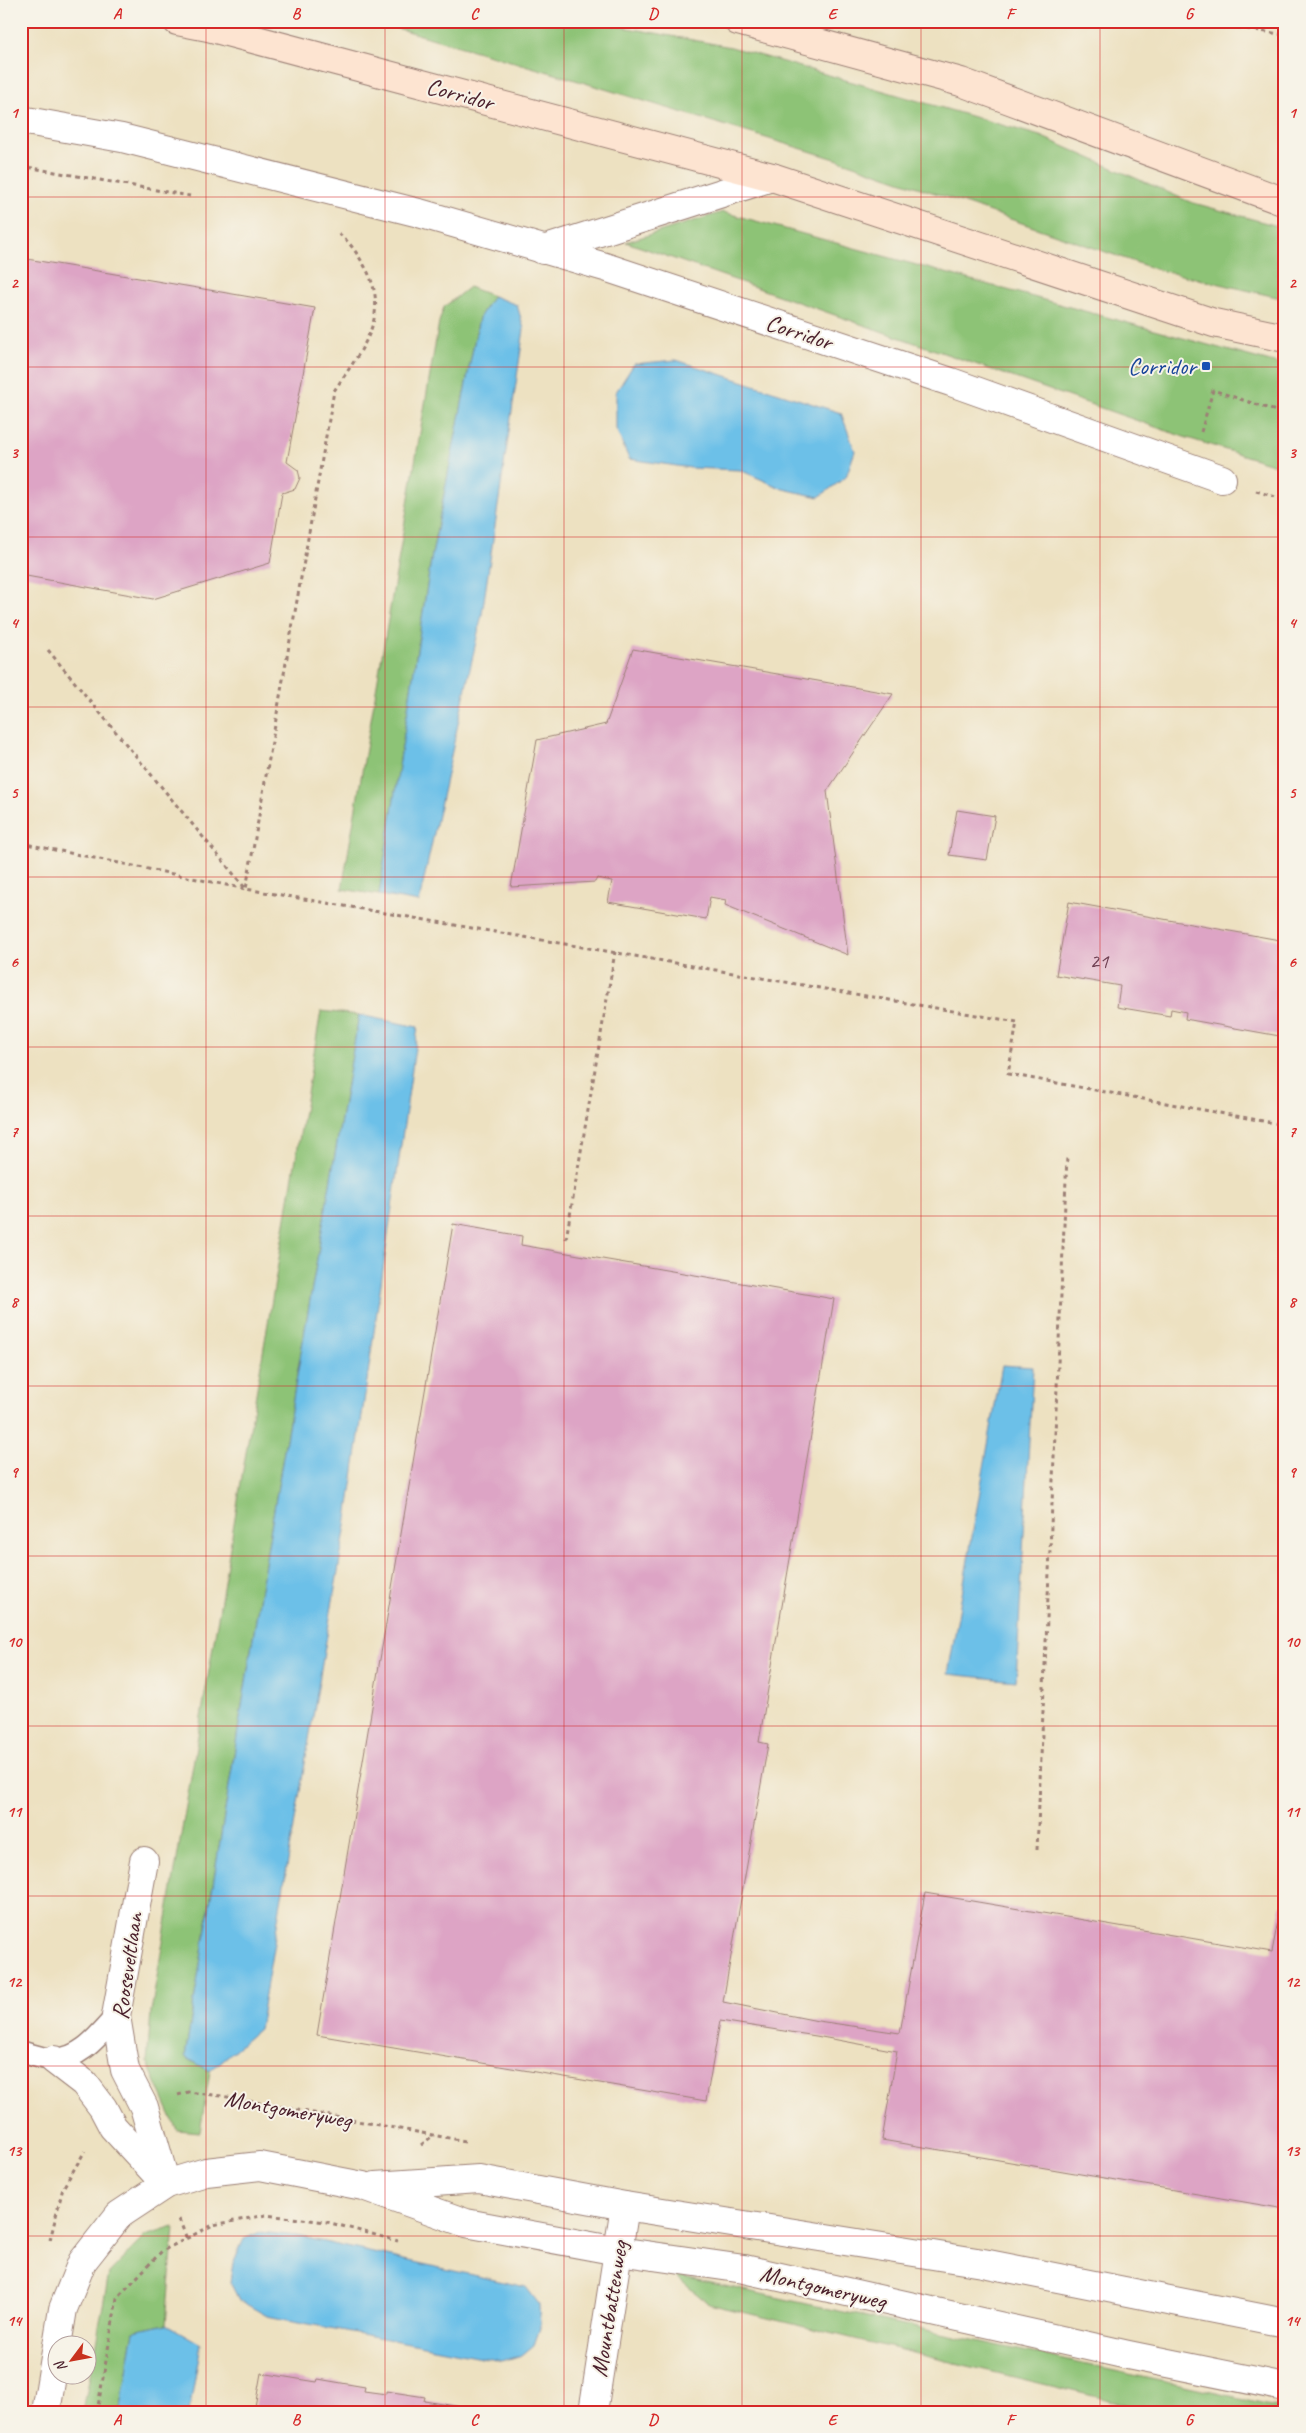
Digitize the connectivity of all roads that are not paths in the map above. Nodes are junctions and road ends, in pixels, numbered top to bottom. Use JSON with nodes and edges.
{"nodes":[{"id":1,"x":177,"y":21,"type":"edge"},
{"id":2,"x":738,"y":21,"type":"edge"},
{"id":3,"x":21,"y":120,"type":"edge"},
{"id":4,"x":772,"y":177,"type":"junction"},
{"id":5,"x":1285,"y":202,"type":"edge"},
{"id":6,"x":543,"y":250,"type":"junction"},
{"id":7,"x":1285,"y":338,"type":"edge"},
{"id":8,"x":1222,"y":479,"type":"dead end"},
{"id":9,"x":144,"y":1861,"type":"dead end"},
{"id":10,"x":116,"y":2016,"type":"junction"},
{"id":11,"x":21,"y":2052,"type":"edge"},
{"id":12,"x":54,"y":2060,"type":"junction"},
{"id":13,"x":166,"y":2184,"type":"junction"},
{"id":14,"x":363,"y":2186,"type":"junction"},
{"id":15,"x":625,"y":2206,"type":"junction"},
{"id":16,"x":618,"y":2251,"type":"junction"},
{"id":17,"x":1285,"y":2323,"type":"edge"},
{"id":18,"x":1285,"y":2387,"type":"edge"},
{"id":19,"x":46,"y":2412,"type":"edge"},
{"id":20,"x":593,"y":2412,"type":"edge"}],
"edges":[{"from":1,"to":4,"type":"main road","name":"Corridor"},
{"from":2,"to":5,"type":"main road"},
{"from":3,"to":6,"type":"street","name":"Corridor"},
{"from":4,"to":6,"type":"street"},
{"from":4,"to":7,"type":"main road","name":"Corridor"},
{"from":6,"to":8,"type":"street","name":"Corridor"},
{"from":9,"to":10,"type":"street","name":"Rooseveltlaan"},
{"from":10,"to":12,"type":"lane"},
{"from":10,"to":13,"type":"street","name":"Rooseveltlaan"},
{"from":11,"to":12,"type":"lane"},
{"from":12,"to":13,"type":"street"},
{"from":13,"to":14,"type":"street","name":"Montgomeryweg"},
{"from":13,"to":19,"type":"street"},
{"from":14,"to":15,"type":"street","name":"Montgomeryweg"},
{"from":14,"to":16,"type":"street","name":"Montgomeryweg"},
{"from":15,"to":16,"type":"street","name":"Mountbattenweg"},
{"from":15,"to":17,"type":"street","name":"Montgomeryweg"},
{"from":16,"to":18,"type":"street","name":"Montgomeryweg"},
{"from":16,"to":20,"type":"street","name":"Mountbattenweg"}]}
